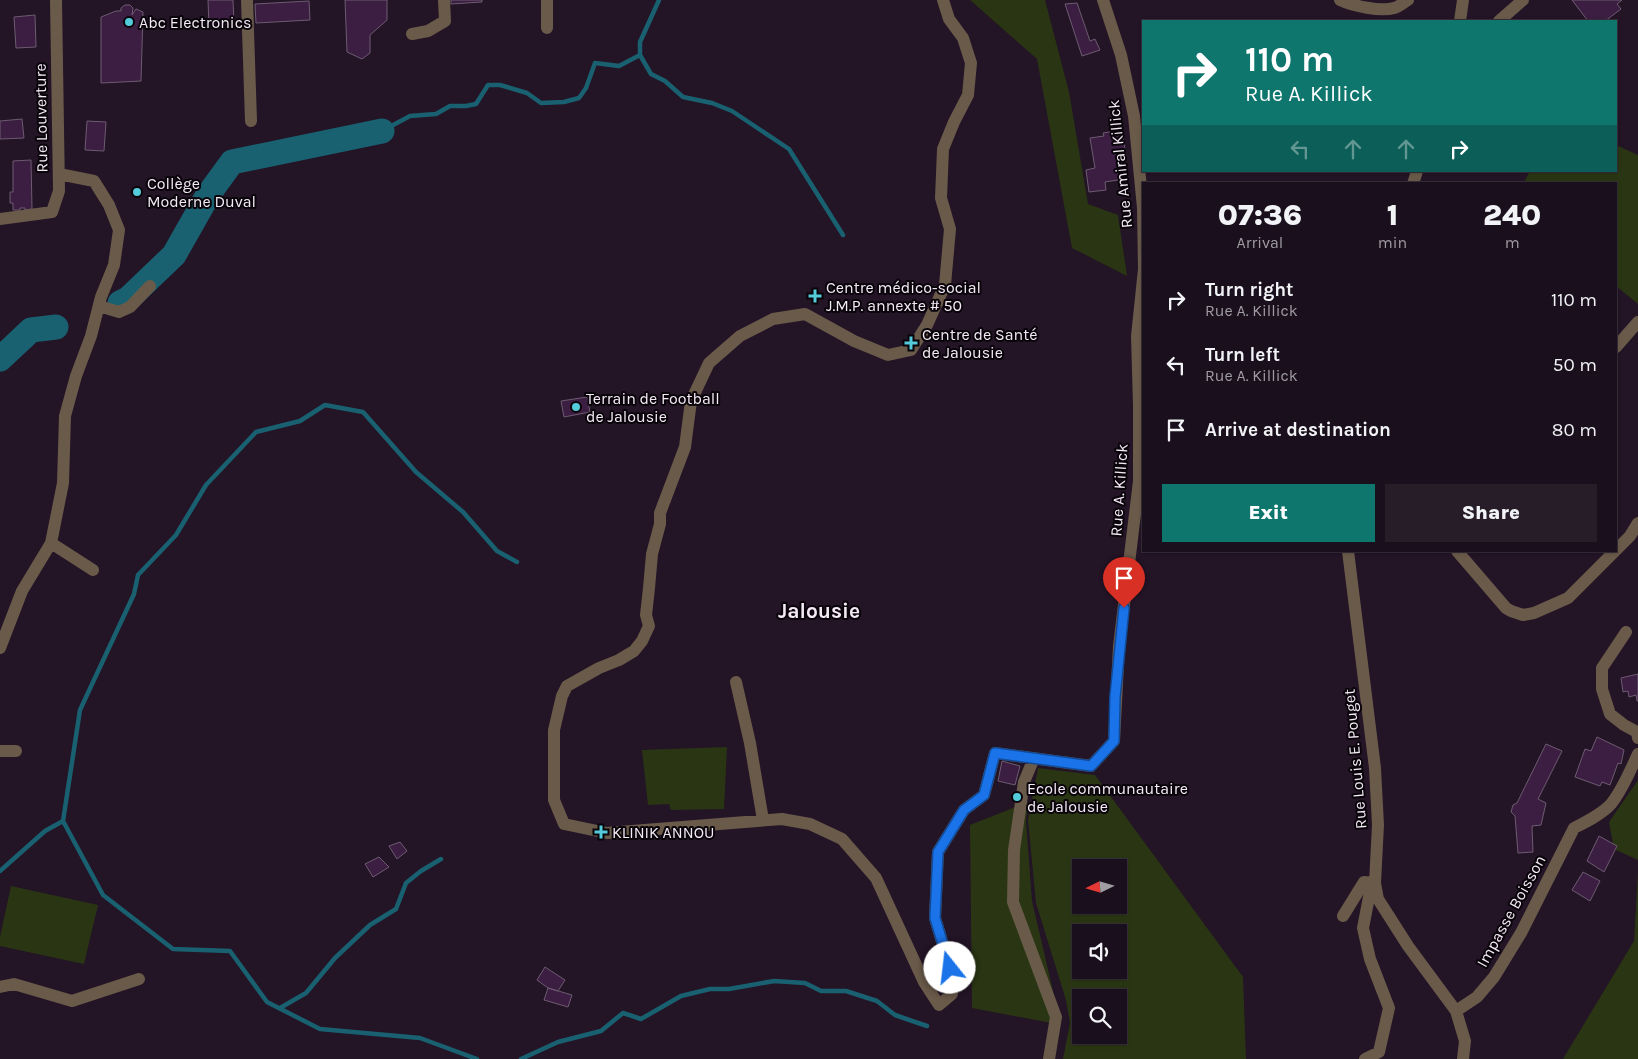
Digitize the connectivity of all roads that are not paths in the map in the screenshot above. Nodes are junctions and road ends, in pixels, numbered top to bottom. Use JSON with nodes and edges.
{"nodes":[{"id":1,"x":56,"y":0,"type":"edge"},
{"id":2,"x":246,"y":0,"type":"edge"},
{"id":3,"x":444,"y":0,"type":"edge"},
{"id":4,"x":547,"y":0,"type":"edge"},
{"id":5,"x":943,"y":0,"type":"edge"},
{"id":6,"x":1103,"y":0,"type":"edge"},
{"id":7,"x":1340,"y":0,"type":"edge"},
{"id":8,"x":1408,"y":0,"type":"edge"},
{"id":9,"x":1463,"y":0,"type":"edge"},
{"id":10,"x":1523,"y":0,"type":"edge"},
{"id":11,"x":1371,"y":4,"type":"edge"},
{"id":12,"x":1460,"y":20,"type":"edge"},
{"id":13,"x":1500,"y":20,"type":"edge"},
{"id":14,"x":547,"y":28,"type":"dead end"},
{"id":15,"x":412,"y":34,"type":"dead end"},
{"id":16,"x":251,"y":121,"type":"dead end"},
{"id":17,"x":59,"y":174,"type":"junction"},
{"id":18,"x":1142,"y":208,"type":"edge"},
{"id":19,"x":0,"y":219,"type":"edge"},
{"id":20,"x":150,"y":286,"type":"dead end"},
{"id":21,"x":1142,"y":288,"type":"edge"},
{"id":22,"x":99,"y":306,"type":"junction"},
{"id":23,"x":1638,"y":322,"type":"edge"},
{"id":24,"x":1617,"y":346,"type":"edge"},
{"id":25,"x":1638,"y":523,"type":"edge"},
{"id":26,"x":51,"y":543,"type":"junction"},
{"id":27,"x":1617,"y":548,"type":"edge"},
{"id":28,"x":1348,"y":552,"type":"edge"},
{"id":29,"x":1458,"y":552,"type":"edge"},
{"id":30,"x":1613,"y":552,"type":"edge"},
{"id":31,"x":93,"y":570,"type":"dead end"},
{"id":32,"x":1626,"y":632,"type":"dead end"},
{"id":33,"x":0,"y":648,"type":"edge"},
{"id":34,"x":736,"y":682,"type":"dead end"},
{"id":35,"x":1638,"y":738,"type":"edge"},
{"id":36,"x":0,"y":751,"type":"edge"},
{"id":37,"x":16,"y":751,"type":"dead end"},
{"id":38,"x":1638,"y":754,"type":"edge"},
{"id":39,"x":1034,"y":758,"type":"junction"},
{"id":40,"x":763,"y":820,"type":"junction"},
{"id":41,"x":1375,"y":883,"type":"junction"},
{"id":42,"x":1343,"y":916,"type":"dead end"},
{"id":43,"x":139,"y":979,"type":"dead end"},
{"id":44,"x":0,"y":987,"type":"edge"},
{"id":45,"x":1456,"y":1011,"type":"junction"},
{"id":46,"x":1049,"y":1059,"type":"edge"},
{"id":47,"x":1364,"y":1059,"type":"edge"},
{"id":48,"x":1463,"y":1059,"type":"edge"}],
"edges":[{"from":1,"to":17,"type":"street","name":"Rue Louverture"},
{"from":2,"to":16,"type":"street"},
{"from":3,"to":15,"type":"street"},
{"from":4,"to":14,"type":"street"},
{"from":5,"to":40,"type":"street"},
{"from":6,"to":18,"type":"street","name":"Rue Amiral Killick"},
{"from":7,"to":11,"type":"street"},
{"from":8,"to":11,"type":"street"},
{"from":9,"to":12,"type":"street"},
{"from":10,"to":13,"type":"street"},
{"from":17,"to":19,"type":"street","name":"Rue Louverture"},
{"from":17,"to":22,"type":"street"},
{"from":20,"to":22,"type":"street"},
{"from":21,"to":39,"type":"street","name":"Rue A. Killick"},
{"from":22,"to":26,"type":"street"},
{"from":23,"to":24,"type":"street"},
{"from":25,"to":27,"type":"street"},
{"from":26,"to":31,"type":"street"},
{"from":26,"to":33,"type":"street"},
{"from":28,"to":41,"type":"street","name":"Rue Louis E. Pouget"},
{"from":29,"to":30,"type":"street"},
{"from":32,"to":35,"type":"street"},
{"from":34,"to":40,"type":"street"},
{"from":36,"to":37,"type":"street"},
{"from":38,"to":45,"type":"street","name":"Impasse Boisson"},
{"from":39,"to":40,"type":"street","name":"Rue A. Killick"},
{"from":39,"to":46,"type":"street"},
{"from":41,"to":42,"type":"street"},
{"from":41,"to":45,"type":"street","name":"Rue Louis E. Pouget"},
{"from":41,"to":47,"type":"street"},
{"from":43,"to":44,"type":"street"},
{"from":45,"to":48,"type":"street","name":"Rue Louis E. Pouget"}]}
